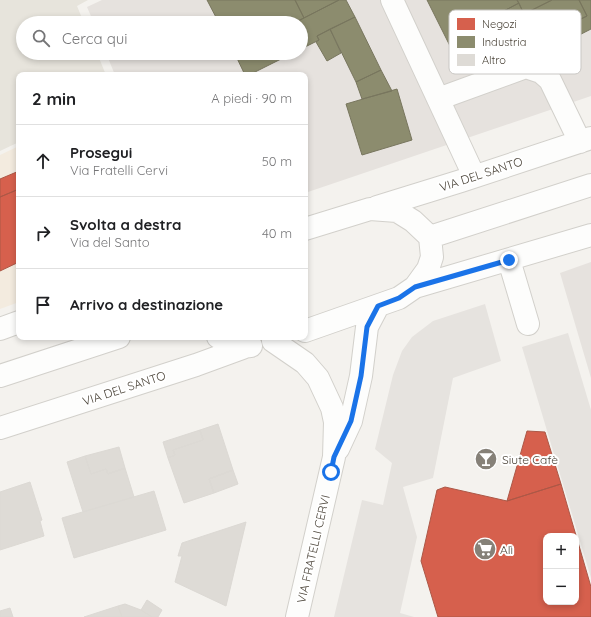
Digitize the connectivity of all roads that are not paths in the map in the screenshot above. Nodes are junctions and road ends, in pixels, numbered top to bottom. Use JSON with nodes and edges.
{"nodes":[{"id":1,"x":392,"y":0,"type":"edge"},
{"id":2,"x":507,"y":74,"type":"edge"},
{"id":3,"x":543,"y":74,"type":"edge"},
{"id":4,"x":438,"y":99,"type":"junction"},
{"id":5,"x":585,"y":140,"type":"edge"},
{"id":6,"x":474,"y":176,"type":"junction"},
{"id":7,"x":591,"y":185,"type":"edge"},
{"id":8,"x":370,"y":209,"type":"junction"},
{"id":9,"x":308,"y":228,"type":"edge"},
{"id":10,"x":591,"y":235,"type":"edge"},
{"id":11,"x":430,"y":237,"type":"junction"},
{"id":12,"x":509,"y":260,"type":"junction"},
{"id":13,"x":415,"y":287,"type":"junction"},
{"id":14,"x":378,"y":306,"type":"junction"},
{"id":15,"x":16,"y":323,"type":"edge"},
{"id":16,"x":528,"y":324,"type":"dead end"},
{"id":17,"x":0,"y":329,"type":"edge"},
{"id":18,"x":308,"y":330,"type":"edge"},
{"id":19,"x":110,"y":340,"type":"edge"},
{"id":20,"x":224,"y":340,"type":"edge"},
{"id":21,"x":275,"y":340,"type":"edge"},
{"id":22,"x":281,"y":340,"type":"edge"},
{"id":23,"x":248,"y":346,"type":"junction"},
{"id":24,"x":0,"y":376,"type":"edge"},
{"id":25,"x":0,"y":428,"type":"edge"},
{"id":26,"x":334,"y":457,"type":"junction"},
{"id":27,"x":297,"y":617,"type":"edge"}],
"edges":[{"from":1,"to":4,"type":"street"},
{"from":2,"to":4,"type":"street"},
{"from":3,"to":5,"type":"street"},
{"from":4,"to":6,"type":"street"},
{"from":5,"to":6,"type":"street","name":"VIA DEL SANTO"},
{"from":6,"to":8,"type":"street","name":"VIA DEL SANTO"},
{"from":7,"to":11,"type":"street"},
{"from":8,"to":9,"type":"street","name":"VIA DEL SANTO"},
{"from":8,"to":11,"type":"street","name":"VIA DEL SANTO"},
{"from":10,"to":12,"type":"street"},
{"from":11,"to":13,"type":"street"},
{"from":12,"to":13,"type":"street"},
{"from":12,"to":16,"type":"street"},
{"from":13,"to":14,"type":"street"},
{"from":14,"to":18,"type":"street"},
{"from":14,"to":26,"type":"street","name":"VIA FRATELLI CERVI"},
{"from":15,"to":17,"type":"street"},
{"from":19,"to":24,"type":"street"},
{"from":20,"to":23,"type":"street","name":"VIA DEL SANTO"},
{"from":21,"to":23,"type":"street","name":"VIA DEL SANTO"},
{"from":22,"to":26,"type":"street","name":"VIA FRATELLI CERVI"},
{"from":23,"to":25,"type":"street","name":"VIA DEL SANTO"},
{"from":26,"to":27,"type":"street","name":"VIA FRATELLI CERVI"}]}
